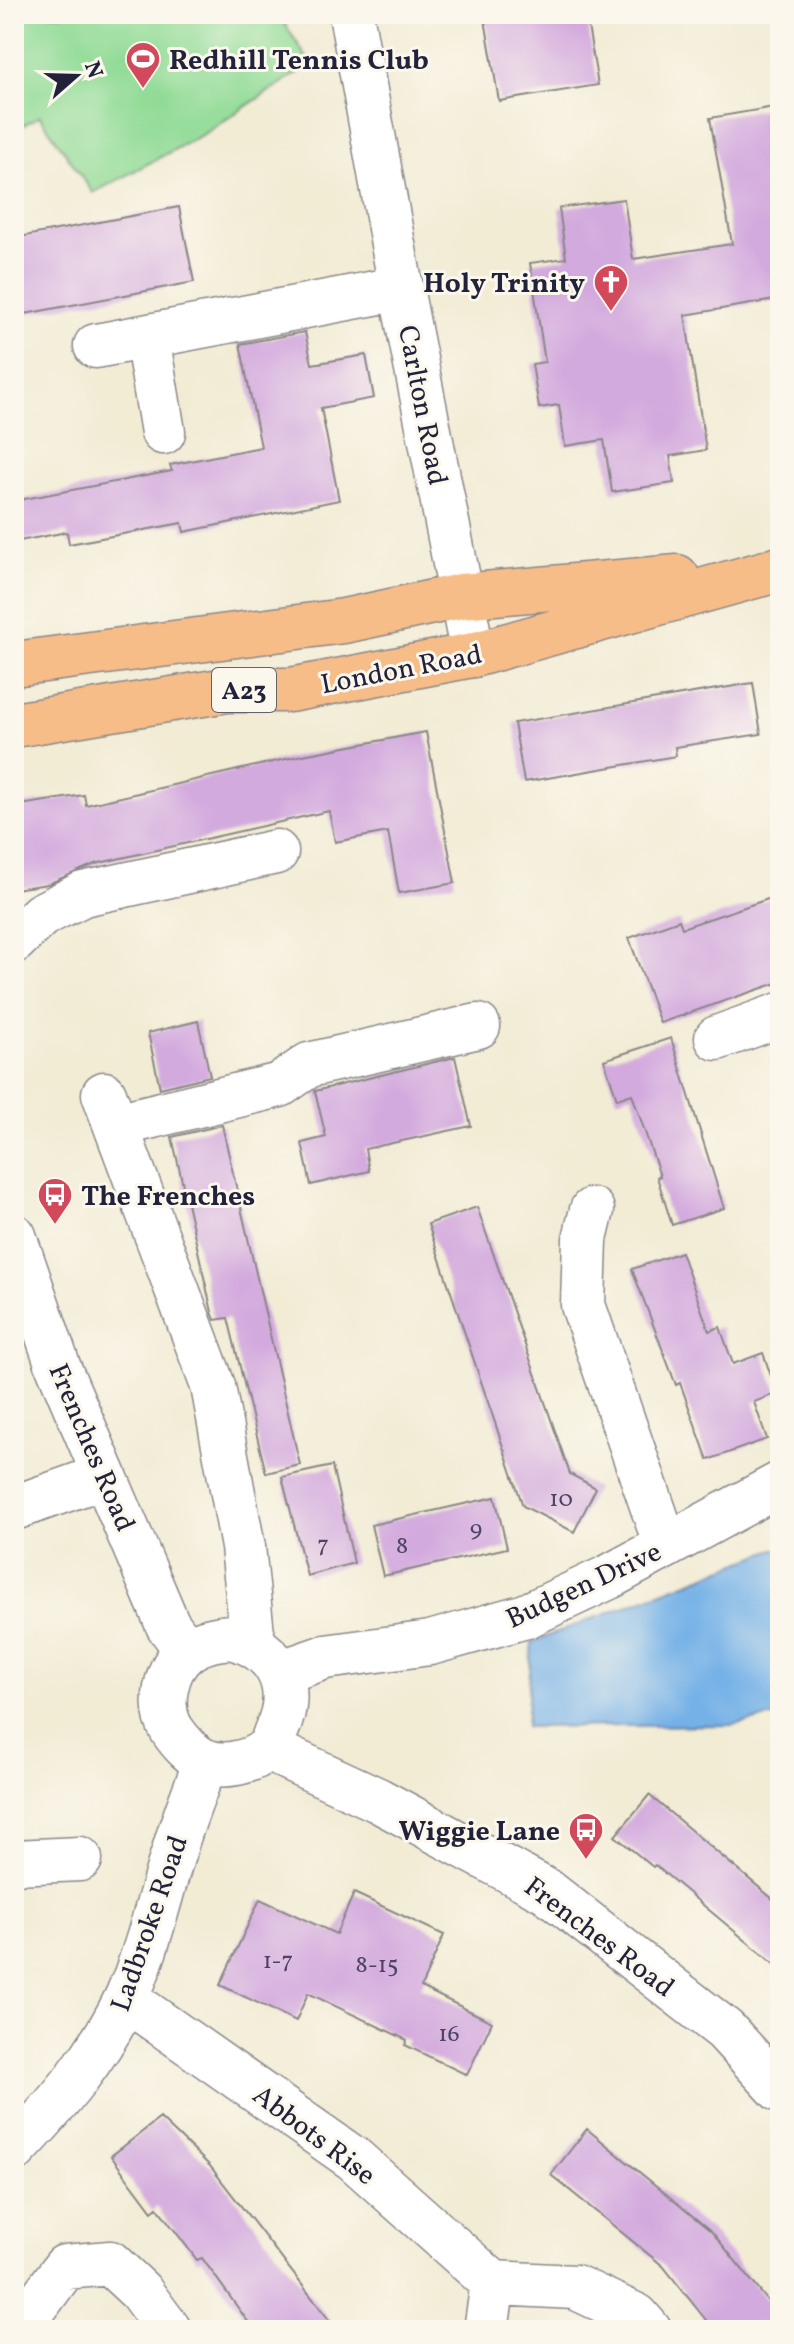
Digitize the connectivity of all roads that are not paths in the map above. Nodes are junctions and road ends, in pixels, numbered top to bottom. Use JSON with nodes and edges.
{"nodes":[{"id":1,"x":351,"y":14,"type":"edge"},
{"id":2,"x":401,"y":288,"type":"junction"},
{"id":3,"x":147,"y":337,"type":"junction"},
{"id":4,"x":96,"y":346,"type":"dead end"},
{"id":5,"x":163,"y":432,"type":"dead end"},
{"id":6,"x":780,"y":569,"type":"edge"},
{"id":7,"x":461,"y":596,"type":"junction"},
{"id":8,"x":473,"y":655,"type":"junction"},
{"id":9,"x":14,"y":664,"type":"edge"},
{"id":10,"x":14,"y":725,"type":"edge"},
{"id":11,"x":276,"y":852,"type":"dead end"},
{"id":12,"x":14,"y":941,"type":"edge"},
{"id":13,"x":780,"y":1015,"type":"edge"},
{"id":14,"x":478,"y":1026,"type":"dead end"},
{"id":15,"x":717,"y":1038,"type":"dead end"},
{"id":16,"x":592,"y":1210,"type":"dead end"},
{"id":17,"x":14,"y":1236,"type":"edge"},
{"id":18,"x":104,"y":1476,"type":"junction"},
{"id":19,"x":780,"y":1484,"type":"edge"},
{"id":20,"x":14,"y":1508,"type":"edge"},
{"id":21,"x":666,"y":1546,"type":"junction"},
{"id":22,"x":187,"y":1651,"type":"junction"},
{"id":23,"x":267,"y":1658,"type":"junction"},
{"id":24,"x":268,"y":1749,"type":"junction"},
{"id":25,"x":206,"y":1762,"type":"junction"},
{"id":26,"x":80,"y":1859,"type":"dead end"},
{"id":27,"x":14,"y":1862,"type":"edge"},
{"id":28,"x":126,"y":1999,"type":"junction"},
{"id":29,"x":780,"y":2090,"type":"edge"},
{"id":30,"x":14,"y":2150,"type":"edge"},
{"id":31,"x":493,"y":2283,"type":"junction"},
{"id":32,"x":22,"y":2326,"type":"edge"},
{"id":33,"x":169,"y":2330,"type":"edge"},
{"id":34,"x":486,"y":2330,"type":"edge"},
{"id":35,"x":649,"y":2330,"type":"edge"}],
"edges":[{"from":1,"to":2,"type":"street","name":"Carlton Road"},
{"from":2,"to":3,"type":"street"},
{"from":2,"to":7,"type":"street","name":"Carlton Road"},
{"from":3,"to":4,"type":"street"},
{"from":3,"to":5,"type":"street"},
{"from":6,"to":7,"type":"main road","name":"London Road","number":"A23"},
{"from":6,"to":8,"type":"main road","name":"London Road","number":"A23"},
{"from":7,"to":8,"type":"street","name":"Carlton Road"},
{"from":7,"to":9,"type":"main road","name":"London Road","number":"A23"},
{"from":8,"to":10,"type":"main road","name":"London Road","number":"A23"},
{"from":11,"to":12,"type":"street"},
{"from":13,"to":15,"type":"street"},
{"from":14,"to":23,"type":"street"},
{"from":16,"to":21,"type":"street"},
{"from":17,"to":18,"type":"street","name":"Frenches Road"},
{"from":18,"to":20,"type":"street"},
{"from":18,"to":22,"type":"street","name":"Frenches Road"},
{"from":19,"to":21,"type":"street","name":"Budgen Drive"},
{"from":21,"to":23,"type":"street","name":"Budgen Drive"},
{"from":22,"to":23,"type":"street"},
{"from":22,"to":25,"type":"street"},
{"from":23,"to":24,"type":"street"},
{"from":24,"to":25,"type":"street"},
{"from":24,"to":29,"type":"street","name":"Frenches Road"},
{"from":25,"to":28,"type":"street","name":"Ladbroke Road"},
{"from":26,"to":27,"type":"street"},
{"from":28,"to":30,"type":"street","name":"Ladbroke Road"},
{"from":28,"to":31,"type":"street","name":"Abbots Rise"},
{"from":31,"to":34,"type":"street"},
{"from":31,"to":35,"type":"street"},
{"from":32,"to":33,"type":"street"}]}
